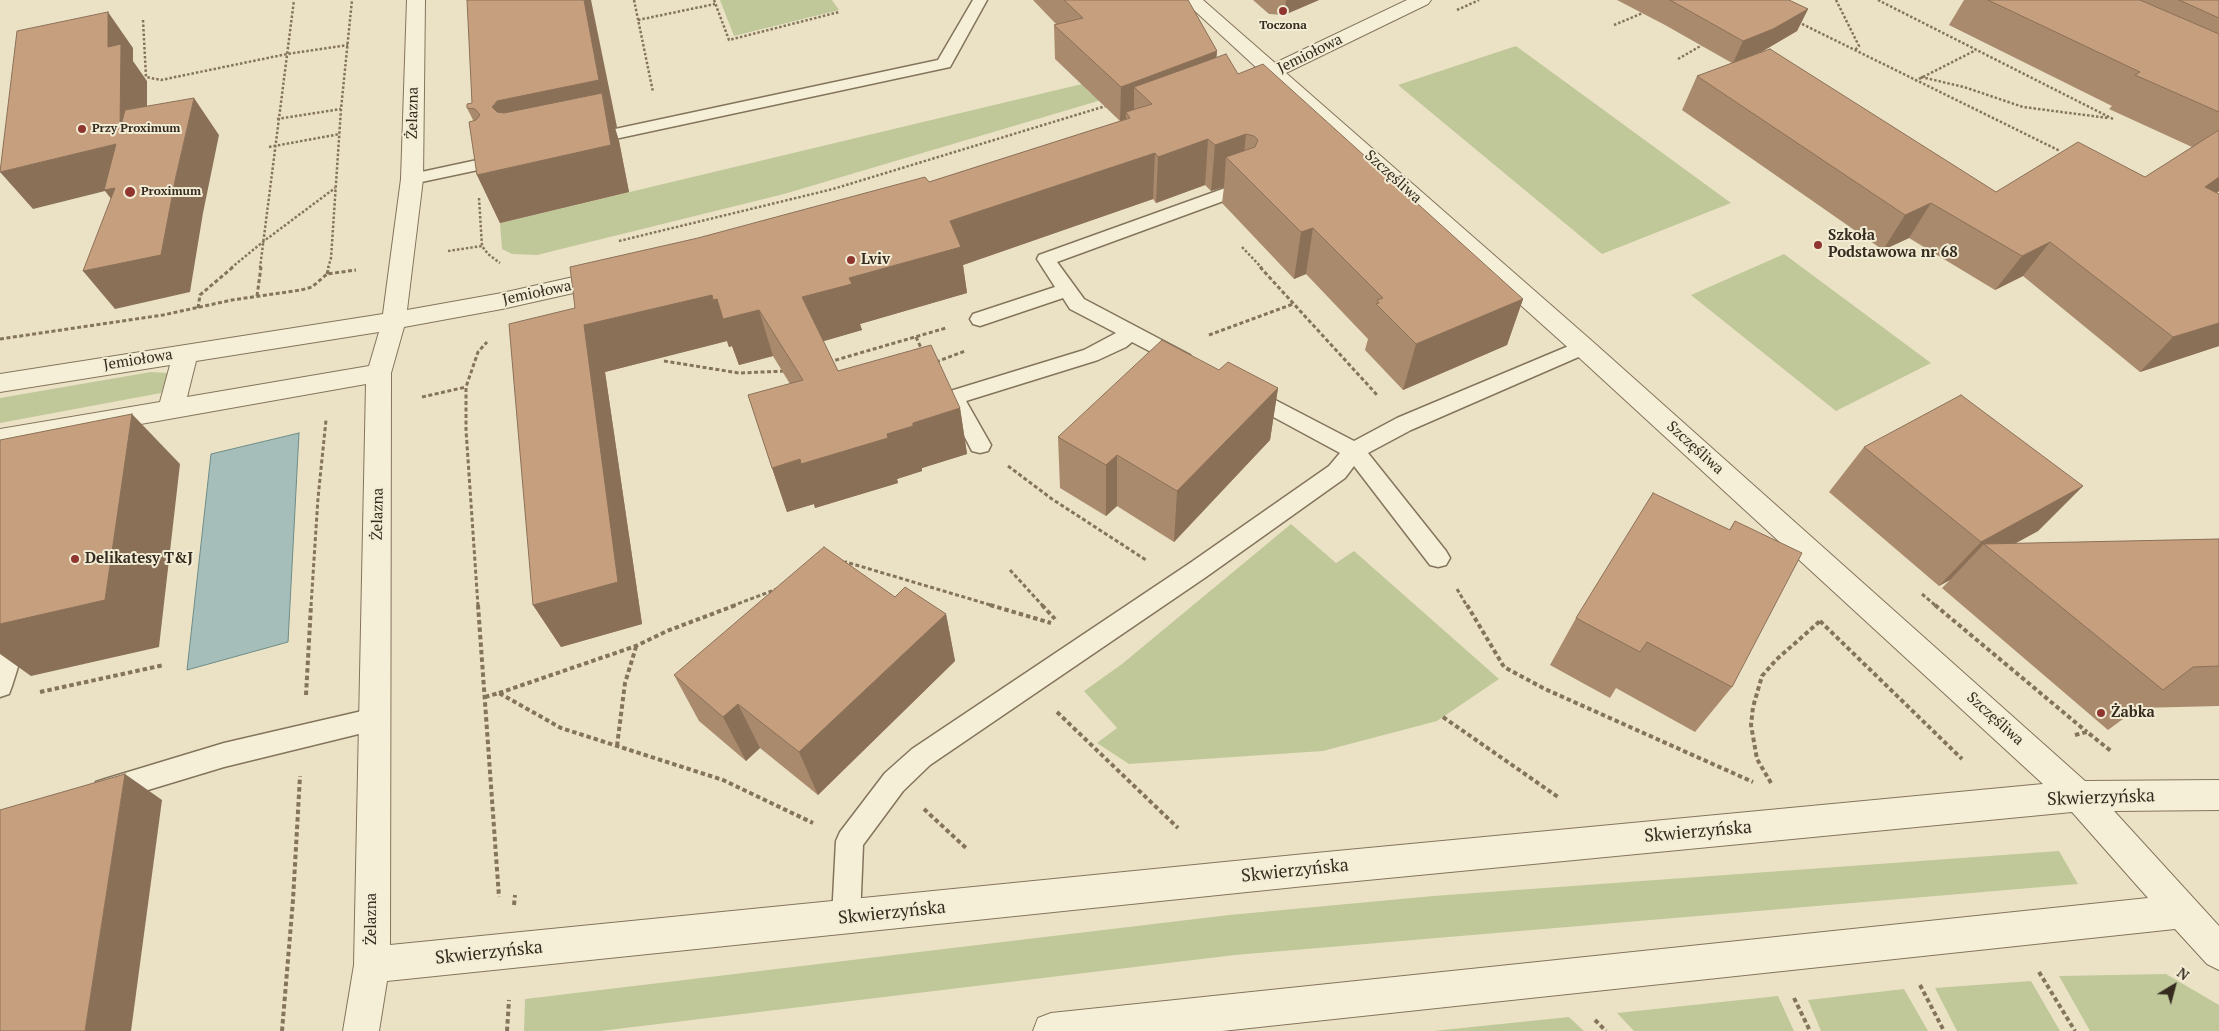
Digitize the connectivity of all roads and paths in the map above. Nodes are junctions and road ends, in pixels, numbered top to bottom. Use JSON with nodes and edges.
{"nodes":[{"id":1,"x":294,"y":0,"type":"edge"},
{"id":2,"x":352,"y":0,"type":"edge"},
{"id":3,"x":416,"y":0,"type":"edge"},
{"id":4,"x":634,"y":0,"type":"edge"},
{"id":5,"x":714,"y":0,"type":"edge"},
{"id":6,"x":980,"y":0,"type":"edge"},
{"id":7,"x":1192,"y":0,"type":"edge"},
{"id":8,"x":1422,"y":0,"type":"edge"},
{"id":9,"x":1836,"y":0,"type":"edge"},
{"id":10,"x":1878,"y":0,"type":"edge"},
{"id":11,"x":715,"y":4,"type":"junction"},
{"id":12,"x":839,"y":12,"type":"dead end"},
{"id":13,"x":1645,"y":12,"type":"dead end"},
{"id":14,"x":144,"y":20,"type":"dead end"},
{"id":15,"x":638,"y":20,"type":"junction"},
{"id":16,"x":1796,"y":21,"type":"edge"},
{"id":17,"x":1614,"y":26,"type":"dead end"},
{"id":18,"x":1704,"y":44,"type":"edge"},
{"id":19,"x":348,"y":45,"type":"junction"},
{"id":20,"x":1855,"y":50,"type":"junction"},
{"id":21,"x":1977,"y":50,"type":"junction"},
{"id":22,"x":287,"y":54,"type":"junction"},
{"id":23,"x":1678,"y":59,"type":"dead end"},
{"id":24,"x":1275,"y":71,"type":"junction"},
{"id":25,"x":1921,"y":78,"type":"junction"},
{"id":26,"x":1915,"y":81,"type":"junction"},
{"id":27,"x":1223,"y":91,"type":"edge"},
{"id":28,"x":1118,"y":102,"type":"edge"},
{"id":29,"x":341,"y":109,"type":"junction"},
{"id":30,"x":278,"y":119,"type":"junction"},
{"id":31,"x":659,"y":124,"type":"junction"},
{"id":32,"x":340,"y":134,"type":"junction"},
{"id":33,"x":573,"y":143,"type":"edge"},
{"id":34,"x":277,"y":145,"type":"junction"},
{"id":35,"x":269,"y":146,"type":"dead end"},
{"id":36,"x":2060,"y":151,"type":"edge"},
{"id":37,"x":484,"y":164,"type":"joint"},
{"id":38,"x":412,"y":179,"type":"junction"},
{"id":39,"x":336,"y":188,"type":"junction"},
{"id":40,"x":1242,"y":188,"type":"edge"},
{"id":41,"x":264,"y":241,"type":"junction"},
{"id":42,"x":619,"y":241,"type":"dead end"},
{"id":43,"x":1242,"y":247,"type":"dead end"},
{"id":44,"x":448,"y":251,"type":"dead end"},
{"id":45,"x":356,"y":270,"type":"dead end"},
{"id":46,"x":632,"y":272,"type":"edge"},
{"id":47,"x":327,"y":274,"type":"junction"},
{"id":48,"x":1067,"y":290,"type":"junction"},
{"id":49,"x":257,"y":296,"type":"junction"},
{"id":50,"x":1293,"y":304,"type":"junction"},
{"id":51,"x":198,"y":308,"type":"junction"},
{"id":52,"x":980,"y":319,"type":"joint"},
{"id":53,"x":394,"y":321,"type":"junction"},
{"id":54,"x":1130,"y":332,"type":"junction"},
{"id":55,"x":1207,"y":336,"type":"dead end"},
{"id":56,"x":0,"y":339,"type":"edge"},
{"id":57,"x":490,"y":341,"type":"dead end"},
{"id":58,"x":1583,"y":347,"type":"junction"},
{"id":59,"x":974,"y":348,"type":"dead end"},
{"id":60,"x":186,"y":353,"type":"junction"},
{"id":61,"x":664,"y":361,"type":"dead end"},
{"id":62,"x":824,"y":364,"type":"edge"},
{"id":63,"x":928,"y":364,"type":"edge"},
{"id":64,"x":1200,"y":369,"type":"edge"},
{"id":65,"x":795,"y":370,"type":"edge"},
{"id":66,"x":379,"y":373,"type":"junction"},
{"id":67,"x":0,"y":383,"type":"edge"},
{"id":68,"x":466,"y":387,"type":"junction"},
{"id":69,"x":1234,"y":388,"type":"edge"},
{"id":70,"x":422,"y":396,"type":"dead end"},
{"id":71,"x":171,"y":408,"type":"junction"},
{"id":72,"x":322,"y":416,"type":"dead end"},
{"id":73,"x":1404,"y":424,"type":"junction"},
{"id":74,"x":0,"y":439,"type":"edge"},
{"id":75,"x":980,"y":445,"type":"joint"},
{"id":76,"x":1354,"y":451,"type":"junction"},
{"id":77,"x":1438,"y":558,"type":"joint"},
{"id":78,"x":837,"y":566,"type":"edge"},
{"id":79,"x":1010,"y":570,"type":"dead end"},
{"id":80,"x":1180,"y":582,"type":"junction"},
{"id":81,"x":784,"y":586,"type":"edge"},
{"id":82,"x":1915,"y":588,"type":"dead end"},
{"id":83,"x":1820,"y":621,"type":"dead end"},
{"id":84,"x":15,"y":638,"type":"edge"},
{"id":85,"x":636,"y":646,"type":"junction"},
{"id":86,"x":164,"y":665,"type":"dead end"},
{"id":87,"x":1028,"y":684,"type":"junction"},
{"id":88,"x":0,"y":686,"type":"edge"},
{"id":89,"x":39,"y":693,"type":"dead end"},
{"id":90,"x":499,"y":693,"type":"junction"},
{"id":91,"x":485,"y":697,"type":"junction"},
{"id":92,"x":1443,"y":717,"type":"dead end"},
{"id":93,"x":375,"y":719,"type":"junction"},
{"id":94,"x":2087,"y":732,"type":"junction"},
{"id":95,"x":302,"y":736,"type":"junction"},
{"id":96,"x":2069,"y":736,"type":"dead end"},
{"id":97,"x":617,"y":746,"type":"junction"},
{"id":98,"x":2120,"y":754,"type":"dead end"},
{"id":99,"x":894,"y":782,"type":"junction"},
{"id":100,"x":1772,"y":784,"type":"dead end"},
{"id":101,"x":1760,"y":786,"type":"dead end"},
{"id":102,"x":2219,"y":795,"type":"edge"},
{"id":103,"x":2079,"y":796,"type":"junction"},
{"id":104,"x":1558,"y":797,"type":"dead end"},
{"id":105,"x":81,"y":799,"type":"edge"},
{"id":106,"x":1178,"y":828,"type":"dead end"},
{"id":107,"x":850,"y":841,"type":"junction"},
{"id":108,"x":966,"y":848,"type":"dead end"},
{"id":109,"x":499,"y":897,"type":"dead end"},
{"id":110,"x":2182,"y":911,"type":"junction"},
{"id":111,"x":846,"y":918,"type":"junction"},
{"id":112,"x":2219,"y":952,"type":"edge"},
{"id":113,"x":372,"y":965,"type":"junction"},
{"id":114,"x":2037,"y":969,"type":"dead end"},
{"id":115,"x":1918,"y":981,"type":"dead end"},
{"id":116,"x":1792,"y":993,"type":"dead end"},
{"id":117,"x":509,"y":1000,"type":"dead end"},
{"id":118,"x":282,"y":1031,"type":"edge"},
{"id":119,"x":361,"y":1031,"type":"edge"},
{"id":120,"x":507,"y":1031,"type":"edge"},
{"id":121,"x":1051,"y":1031,"type":"edge"},
{"id":122,"x":1810,"y":1031,"type":"edge"},
{"id":123,"x":1944,"y":1031,"type":"edge"},
{"id":124,"x":2075,"y":1031,"type":"edge"}],
"edges":[{"from":1,"to":22,"type":"path"},
{"from":2,"to":19,"type":"path"},
{"from":3,"to":38,"type":"street","name":"Żelazna"},
{"from":4,"to":15,"type":"path"},
{"from":5,"to":11,"type":"path"},
{"from":6,"to":31,"type":"lane"},
{"from":7,"to":24,"type":"street","name":"Szczęśliwa"},
{"from":8,"to":24,"type":"street","name":"Jemiołowa"},
{"from":9,"to":20,"type":"path"},
{"from":10,"to":21,"type":"path"},
{"from":11,"to":12,"type":"path"},
{"from":11,"to":15,"type":"path"},
{"from":13,"to":17,"type":"path"},
{"from":14,"to":22,"type":"path"},
{"from":15,"to":31,"type":"path"},
{"from":16,"to":20,"type":"path"},
{"from":18,"to":23,"type":"path"},
{"from":19,"to":22,"type":"path"},
{"from":19,"to":29,"type":"path"},
{"from":20,"to":26,"type":"path"},
{"from":21,"to":25,"type":"path"},
{"from":21,"to":25,"type":"path"},
{"from":22,"to":30,"type":"path"},
{"from":24,"to":27,"type":"street","name":"Jemiołowa"},
{"from":24,"to":58,"type":"street","name":"Szczęśliwa"},
{"from":25,"to":26,"type":"path"},
{"from":26,"to":36,"type":"path"},
{"from":28,"to":42,"type":"path"},
{"from":29,"to":30,"type":"path"},
{"from":29,"to":32,"type":"path"},
{"from":30,"to":34,"type":"path"},
{"from":31,"to":33,"type":"lane"},
{"from":32,"to":34,"type":"path"},
{"from":32,"to":39,"type":"path"},
{"from":34,"to":35,"type":"path"},
{"from":34,"to":41,"type":"path"},
{"from":37,"to":38,"type":"lane"},
{"from":37,"to":44,"type":"path"},
{"from":38,"to":53,"type":"street","name":"Żelazna"},
{"from":39,"to":41,"type":"path"},
{"from":39,"to":47,"type":"path"},
{"from":40,"to":48,"type":"lane"},
{"from":41,"to":49,"type":"path"},
{"from":41,"to":51,"type":"path"},
{"from":43,"to":50,"type":"path"},
{"from":45,"to":47,"type":"path"},
{"from":46,"to":53,"type":"street","name":"Jemiołowa"},
{"from":47,"to":49,"type":"path"},
{"from":48,"to":52,"type":"lane"},
{"from":48,"to":54,"type":"lane"},
{"from":49,"to":51,"type":"path"},
{"from":50,"to":55,"type":"path"},
{"from":50,"to":73,"type":"path"},
{"from":51,"to":56,"type":"path"},
{"from":52,"to":62,"type":"path"},
{"from":53,"to":60,"type":"street","name":"Jemiołowa"},
{"from":53,"to":66,"type":"street","name":"Żelazna"},
{"from":54,"to":64,"type":"lane"},
{"from":54,"to":75,"type":"lane"},
{"from":57,"to":68,"type":"path"},
{"from":58,"to":73,"type":"lane"},
{"from":58,"to":103,"type":"street","name":"Szczęśliwa"},
{"from":59,"to":63,"type":"path"},
{"from":60,"to":67,"type":"street","name":"Jemiołowa"},
{"from":60,"to":71,"type":"street"},
{"from":61,"to":65,"type":"path"},
{"from":66,"to":71,"type":"street"},
{"from":66,"to":93,"type":"street","name":"Żelazna"},
{"from":68,"to":70,"type":"path"},
{"from":68,"to":91,"type":"path"},
{"from":69,"to":76,"type":"lane"},
{"from":71,"to":74,"type":"street"},
{"from":72,"to":95,"type":"path"},
{"from":73,"to":76,"type":"lane"},
{"from":75,"to":80,"type":"path"},
{"from":76,"to":77,"type":"lane"},
{"from":76,"to":80,"type":"lane"},
{"from":77,"to":101,"type":"path"},
{"from":78,"to":79,"type":"path"},
{"from":80,"to":87,"type":"lane"},
{"from":81,"to":85,"type":"path"},
{"from":82,"to":94,"type":"path"},
{"from":83,"to":100,"type":"path"},
{"from":84,"to":88,"type":"lane"},
{"from":85,"to":90,"type":"path"},
{"from":85,"to":97,"type":"path"},
{"from":86,"to":89,"type":"path"},
{"from":87,"to":99,"type":"lane"},
{"from":87,"to":106,"type":"path"},
{"from":90,"to":91,"type":"path"},
{"from":90,"to":97,"type":"path"},
{"from":91,"to":109,"type":"path"},
{"from":92,"to":104,"type":"path"},
{"from":93,"to":95,"type":"lane"},
{"from":93,"to":113,"type":"street","name":"Żelazna"},
{"from":94,"to":96,"type":"path"},
{"from":94,"to":98,"type":"path"},
{"from":95,"to":105,"type":"lane"},
{"from":95,"to":118,"type":"path"},
{"from":97,"to":107,"type":"path"},
{"from":99,"to":107,"type":"lane"},
{"from":99,"to":108,"type":"path"},
{"from":102,"to":103,"type":"street","name":"Skwierzyńska"},
{"from":103,"to":110,"type":"street","name":"Szczęśliwa"},
{"from":103,"to":111,"type":"street","name":"Skwierzyńska"},
{"from":107,"to":111,"type":"lane"},
{"from":110,"to":112,"type":"street","name":"Szczęśliwa"},
{"from":110,"to":121,"type":"street"},
{"from":111,"to":113,"type":"street","name":"Skwierzyńska"},
{"from":113,"to":119,"type":"street","name":"Żelazna"},
{"from":114,"to":124,"type":"path"},
{"from":115,"to":123,"type":"path"},
{"from":116,"to":122,"type":"path"},
{"from":117,"to":120,"type":"path"}]}
